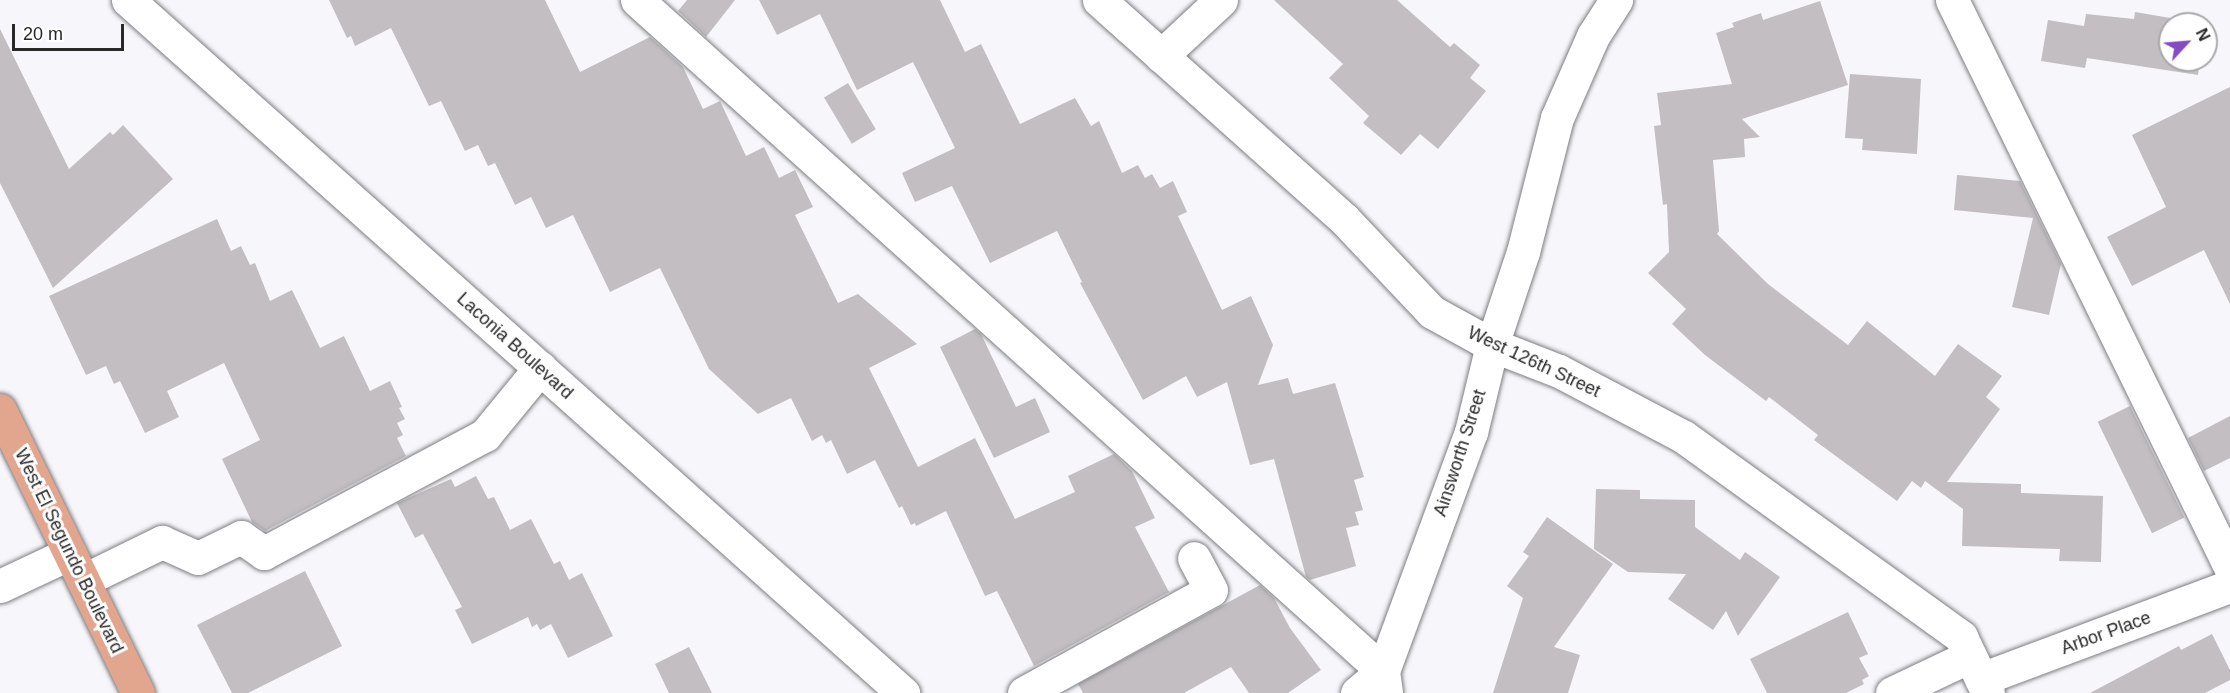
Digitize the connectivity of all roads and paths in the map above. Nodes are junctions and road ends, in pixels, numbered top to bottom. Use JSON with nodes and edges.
{"nodes":[{"id":1,"x":128,"y":0,"type":"edge"},
{"id":2,"x":637,"y":0,"type":"edge"},
{"id":3,"x":1099,"y":0,"type":"edge"},
{"id":4,"x":1221,"y":0,"type":"edge"},
{"id":5,"x":1616,"y":0,"type":"edge"},
{"id":6,"x":1952,"y":0,"type":"edge"},
{"id":7,"x":1161,"y":56,"type":"junction"},
{"id":8,"x":1492,"y":345,"type":"junction"},
{"id":9,"x":540,"y":368,"type":"junction"},
{"id":10,"x":0,"y":410,"type":"edge"},
{"id":11,"x":1194,"y":558,"type":"dead end"},
{"id":12,"x":77,"y":566,"type":"junction"},
{"id":13,"x":2230,"y":567,"type":"edge"},
{"id":14,"x":0,"y":586,"type":"edge"},
{"id":15,"x":2230,"y":586,"type":"edge"},
{"id":16,"x":1980,"y":676,"type":"edge"},
{"id":17,"x":1384,"y":682,"type":"edge"},
{"id":18,"x":138,"y":693,"type":"edge"},
{"id":19,"x":903,"y":693,"type":"edge"},
{"id":20,"x":1024,"y":693,"type":"edge"},
{"id":21,"x":1357,"y":693,"type":"edge"},
{"id":22,"x":1892,"y":693,"type":"edge"}],
"edges":[{"from":1,"to":9,"type":"street","name":"Laconia Boulevard"},
{"from":2,"to":17,"type":"street"},
{"from":3,"to":7,"type":"street","name":"West 126th Street"},
{"from":4,"to":7,"type":"street"},
{"from":5,"to":8,"type":"street","name":"Ainsworth Street"},
{"from":6,"to":13,"type":"street"},
{"from":7,"to":8,"type":"street","name":"West 126th Street"},
{"from":8,"to":16,"type":"street","name":"West 126th Street"},
{"from":8,"to":17,"type":"street","name":"Ainsworth Street"},
{"from":9,"to":12,"type":"street"},
{"from":9,"to":19,"type":"street","name":"Laconia Boulevard"},
{"from":10,"to":12,"type":"main road","name":"West El Segundo Boulevard"},
{"from":11,"to":20,"type":"street"},
{"from":12,"to":14,"type":"street"},
{"from":12,"to":18,"type":"main road","name":"West El Segundo Boulevard"},
{"from":15,"to":16,"type":"street","name":"Arbor Place"},
{"from":16,"to":22,"type":"street","name":"Arbor Place"},
{"from":17,"to":21,"type":"street","name":"Ainsworth Street"}]}
